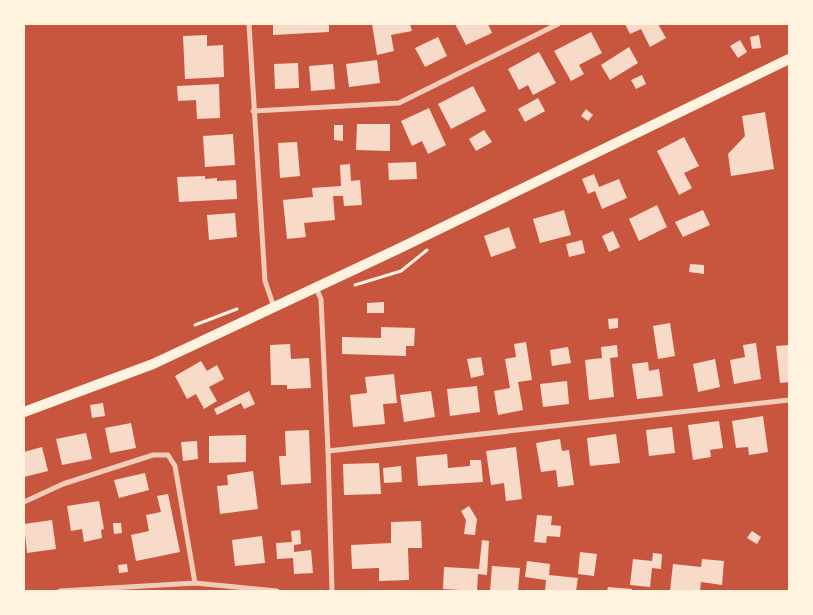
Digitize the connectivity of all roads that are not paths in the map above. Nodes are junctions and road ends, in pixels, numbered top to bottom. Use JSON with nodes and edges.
{"nodes":[{"id":1,"x":249,"y":24,"type":"edge"},
{"id":2,"x":558,"y":24,"type":"edge"},
{"id":3,"x":789,"y":59,"type":"edge"},
{"id":4,"x":253,"y":110,"type":"junction"},
{"id":5,"x":316,"y":288,"type":"junction"},
{"id":6,"x":274,"y":307,"type":"junction"},
{"id":7,"x":789,"y":400,"type":"edge"},
{"id":8,"x":24,"y":412,"type":"edge"},
{"id":9,"x":328,"y":451,"type":"junction"},
{"id":10,"x":24,"y":502,"type":"edge"},
{"id":11,"x":195,"y":583,"type":"junction"},
{"id":12,"x":157,"y":585,"type":"junction"},
{"id":13,"x":60,"y":591,"type":"edge"},
{"id":14,"x":156,"y":591,"type":"edge"},
{"id":15,"x":277,"y":591,"type":"edge"},
{"id":16,"x":332,"y":591,"type":"edge"}],
"edges":[{"from":1,"to":4,"type":"street"},
{"from":2,"to":4,"type":"street"},
{"from":3,"to":5,"type":"main road"},
{"from":4,"to":6,"type":"street"},
{"from":5,"to":6,"type":"main road"},
{"from":5,"to":9,"type":"street"},
{"from":6,"to":8,"type":"main road"},
{"from":7,"to":9,"type":"street"},
{"from":9,"to":16,"type":"street"},
{"from":10,"to":11,"type":"street"},
{"from":11,"to":12,"type":"street"},
{"from":11,"to":15,"type":"street"},
{"from":12,"to":13,"type":"street"},
{"from":12,"to":14,"type":"street"}]}
